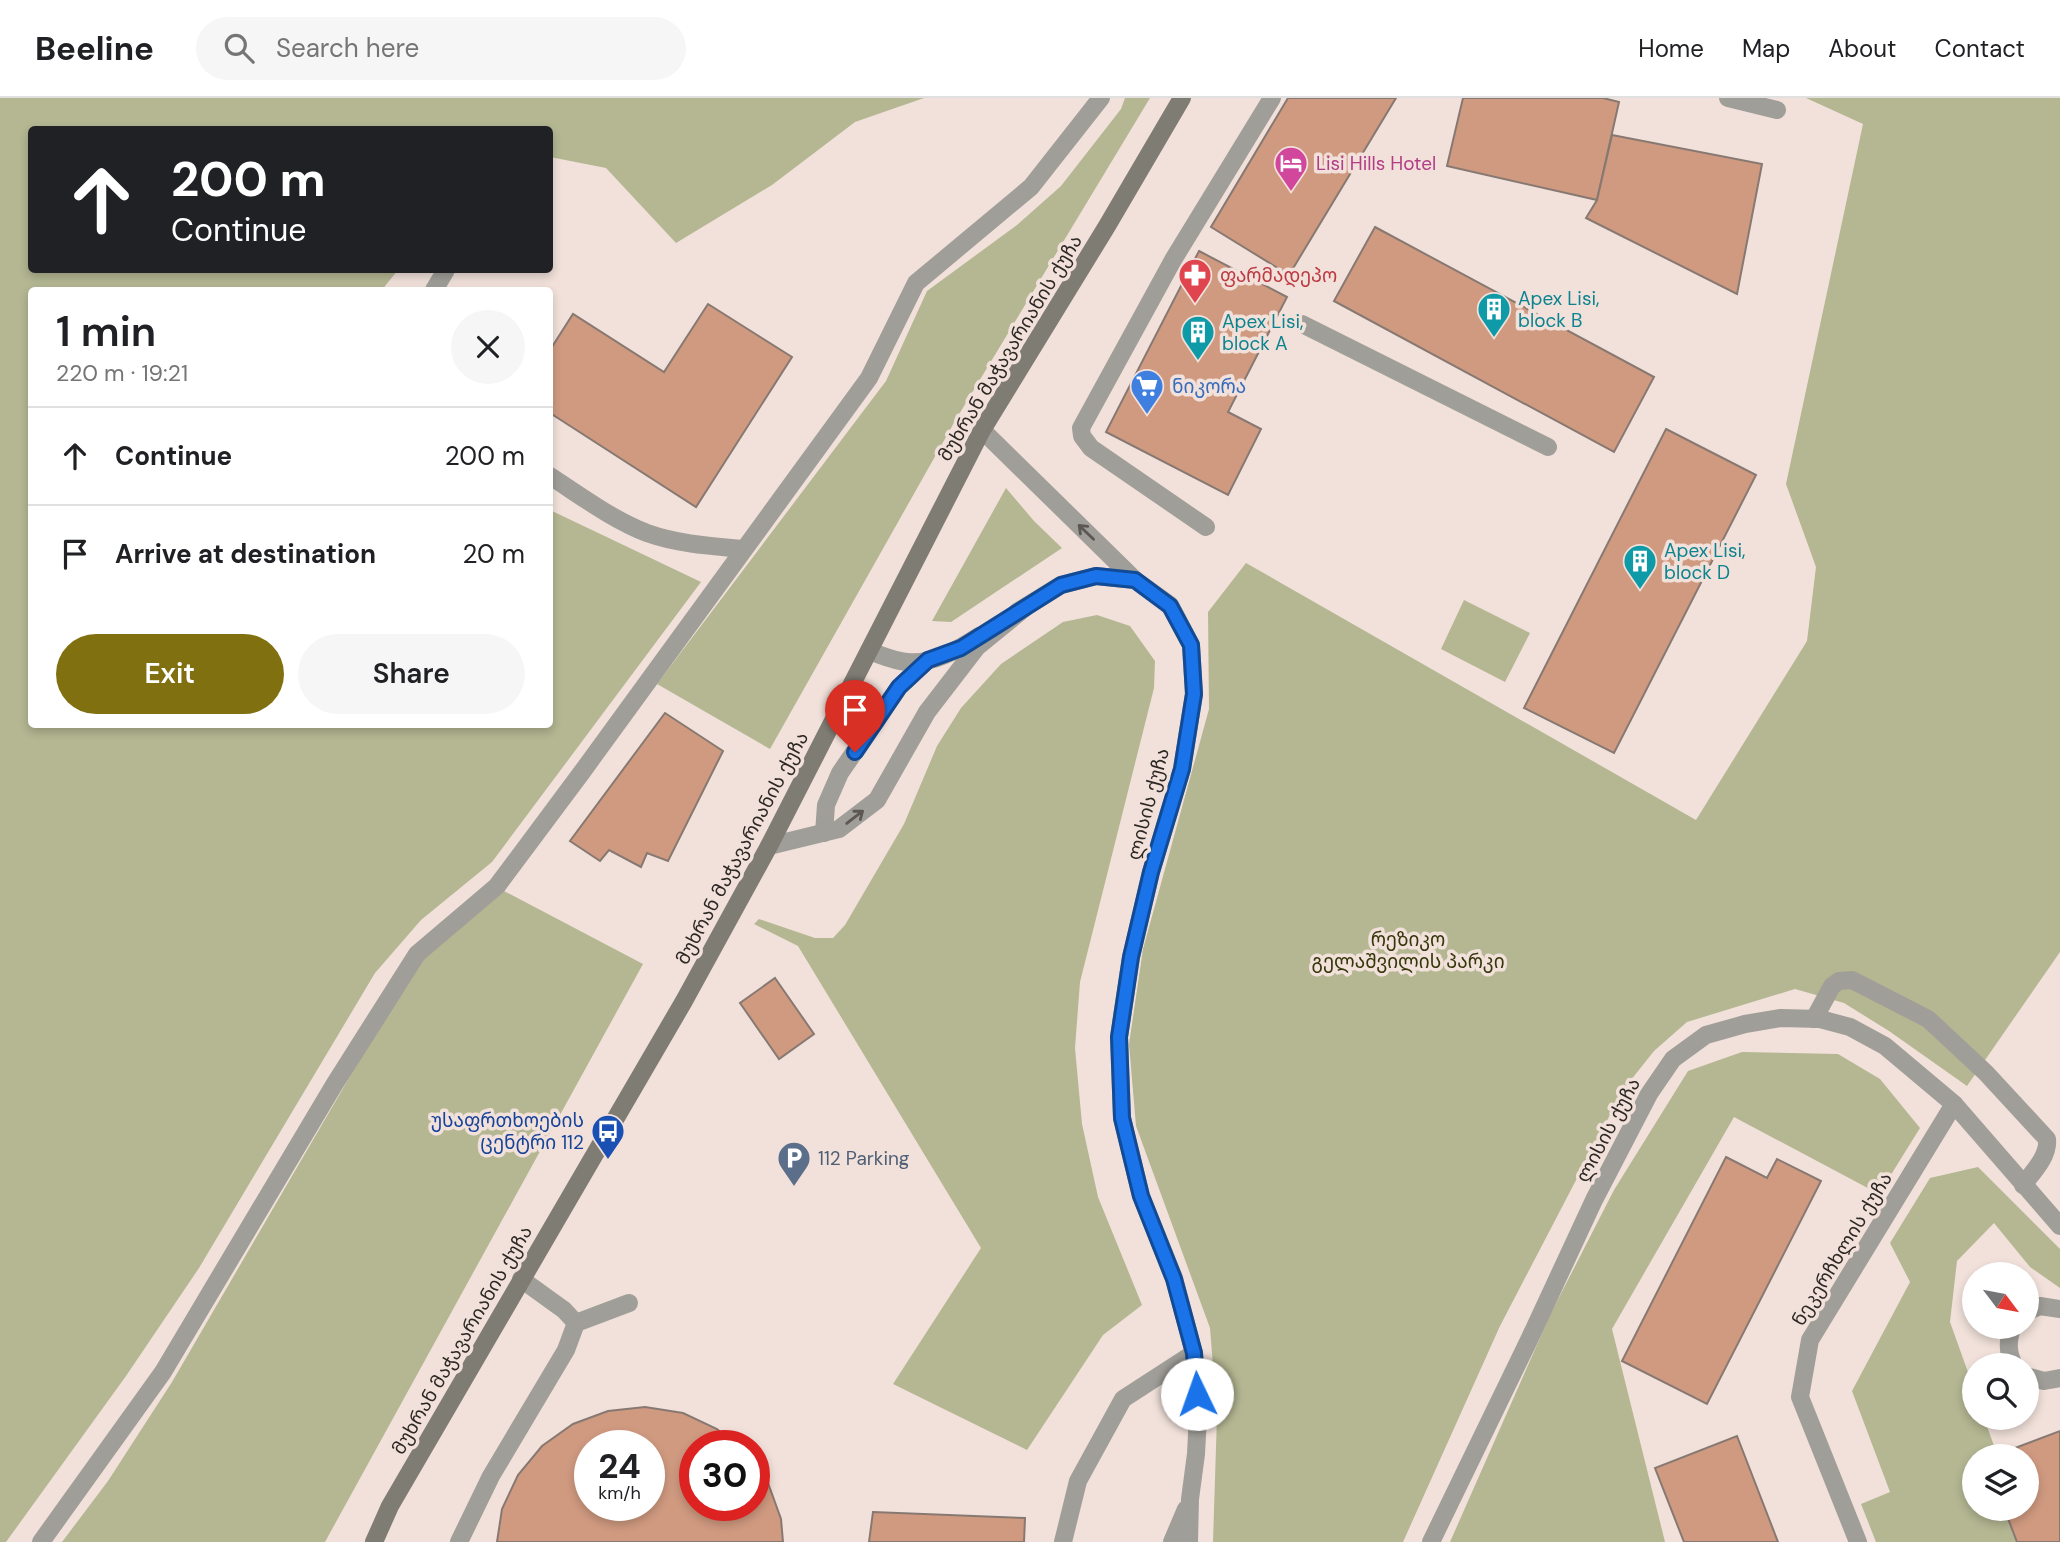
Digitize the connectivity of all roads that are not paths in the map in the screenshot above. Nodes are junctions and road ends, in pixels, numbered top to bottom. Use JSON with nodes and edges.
{"nodes":[{"id":1,"x":1101,"y":98,"type":"edge"},
{"id":2,"x":1182,"y":98,"type":"edge"},
{"id":3,"x":1272,"y":98,"type":"edge"},
{"id":4,"x":1728,"y":98,"type":"edge"},
{"id":5,"x":1777,"y":110,"type":"dead end"},
{"id":6,"x":1302,"y":324,"type":"dead end"},
{"id":7,"x":982,"y":430,"type":"junction"},
{"id":8,"x":1548,"y":447,"type":"dead end"},
{"id":9,"x":553,"y":478,"type":"edge"},
{"id":10,"x":1206,"y":527,"type":"dead end"},
{"id":11,"x":743,"y":549,"type":"junction"},
{"id":12,"x":1135,"y":580,"type":"junction"},
{"id":13,"x":1026,"y":607,"type":"junction"},
{"id":14,"x":869,"y":651,"type":"junction"},
{"id":15,"x":928,"y":660,"type":"junction"},
{"id":16,"x":824,"y":833,"type":"junction"},
{"id":17,"x":769,"y":846,"type":"junction"},
{"id":18,"x":1814,"y":1019,"type":"junction"},
{"id":19,"x":1954,"y":1104,"type":"junction"},
{"id":20,"x":2023,"y":1185,"type":"junction"},
{"id":21,"x":2060,"y":1226,"type":"edge"},
{"id":22,"x":521,"y":1279,"type":"junction"},
{"id":23,"x":629,"y":1303,"type":"dead end"},
{"id":24,"x":2039,"y":1306,"type":"edge"},
{"id":25,"x":2060,"y":1309,"type":"edge"},
{"id":26,"x":576,"y":1324,"type":"junction"},
{"id":27,"x":1194,"y":1353,"type":"junction"},
{"id":28,"x":2060,"y":1378,"type":"edge"},
{"id":29,"x":2039,"y":1379,"type":"edge"},
{"id":30,"x":1190,"y":1499,"type":"junction"},
{"id":31,"x":41,"y":1542,"type":"edge"},
{"id":32,"x":374,"y":1542,"type":"edge"},
{"id":33,"x":459,"y":1542,"type":"edge"},
{"id":34,"x":1063,"y":1542,"type":"edge"},
{"id":35,"x":1172,"y":1542,"type":"edge"},
{"id":36,"x":1189,"y":1542,"type":"edge"},
{"id":37,"x":1432,"y":1542,"type":"edge"},
{"id":38,"x":1858,"y":1542,"type":"edge"}],
"edges":[{"from":1,"to":11,"type":"street"},
{"from":2,"to":7,"type":"main road","name":"მუხრან მაჭავარიანის ქუჩა"},
{"from":3,"to":10,"type":"street"},
{"from":4,"to":5,"type":"street"},
{"from":6,"to":8,"type":"street"},
{"from":12,"to":7,"type":"street","name":"ლისის ქუჩა","one_way":true},
{"from":7,"to":14,"type":"main road","name":"მუხრან მაჭავარიანის ქუჩა"},
{"from":9,"to":11,"type":"street"},
{"from":11,"to":31,"type":"street"},
{"from":12,"to":13,"type":"street"},
{"from":12,"to":27,"type":"street","name":"ლისის ქუჩა"},
{"from":13,"to":15,"type":"street"},
{"from":16,"to":13,"type":"street","one_way":true},
{"from":14,"to":15,"type":"street"},
{"from":14,"to":17,"type":"main road","name":"მუხრან მაჭავარიანის ქუჩა"},
{"from":15,"to":16,"type":"street"},
{"from":16,"to":17,"type":"street"},
{"from":17,"to":22,"type":"main road","name":"მუხრან მაჭავარიანის ქუჩა"},
{"from":18,"to":19,"type":"street","name":"ლისის ქუჩა"},
{"from":18,"to":20,"type":"street"},
{"from":18,"to":37,"type":"street","name":"ლისის ქუჩა"},
{"from":19,"to":20,"type":"street","name":"ლისის ქუჩა"},
{"from":19,"to":38,"type":"street","name":"ნეკერჩხლის ქუჩა"},
{"from":20,"to":21,"type":"street","name":"ლისის ქუჩა"},
{"from":22,"to":26,"type":"street"},
{"from":22,"to":32,"type":"main road","name":"მუხრან მაჭავარიანის ქუჩა"},
{"from":23,"to":26,"type":"street"},
{"from":24,"to":25,"type":"street"},
{"from":26,"to":33,"type":"street"},
{"from":27,"to":30,"type":"street","name":"ლისის ქუჩა"},
{"from":27,"to":34,"type":"street"},
{"from":28,"to":29,"type":"street"},
{"from":30,"to":35,"type":"street"},
{"from":30,"to":36,"type":"street","name":"ლისის ქუჩა"}]}
